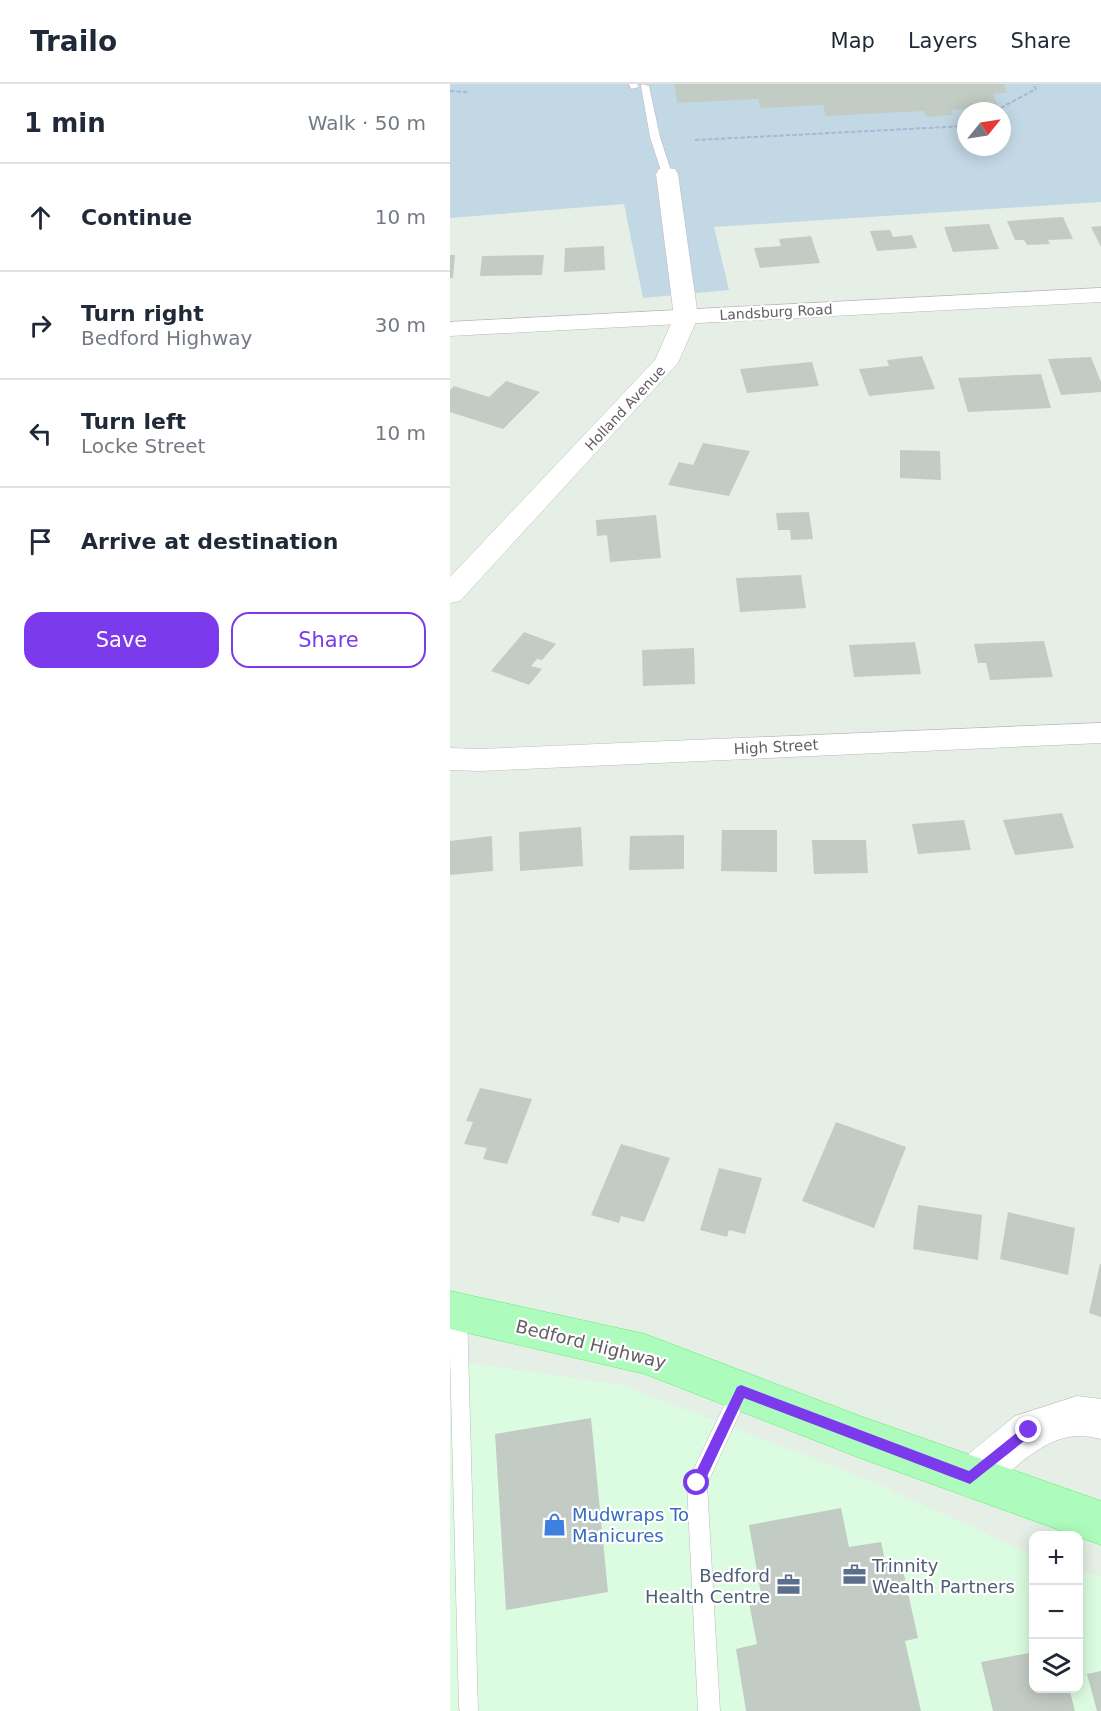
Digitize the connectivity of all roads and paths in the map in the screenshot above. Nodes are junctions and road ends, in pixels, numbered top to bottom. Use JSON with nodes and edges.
{"nodes":[{"id":1,"x":1033,"y":84,"type":"edge"},
{"id":2,"x":645,"y":86,"type":"dead end"},
{"id":3,"x":450,"y":91,"type":"edge"},
{"id":4,"x":467,"y":92,"type":"dead end"},
{"id":5,"x":1011,"y":102,"type":"edge"},
{"id":6,"x":957,"y":126,"type":"edge"},
{"id":7,"x":695,"y":140,"type":"dead end"},
{"id":8,"x":667,"y":174,"type":"joint"},
{"id":9,"x":1101,"y":295,"type":"edge"},
{"id":10,"x":686,"y":317,"type":"junction"},
{"id":11,"x":450,"y":329,"type":"edge"},
{"id":12,"x":450,"y":594,"type":"edge"},
{"id":13,"x":1101,"y":733,"type":"edge"},
{"id":14,"x":450,"y":759,"type":"edge"},
{"id":15,"x":454,"y":1311,"type":"edge"},
{"id":16,"x":741,"y":1391,"type":"junction"},
{"id":17,"x":1101,"y":1419,"type":"edge"},
{"id":18,"x":970,"y":1478,"type":"junction"},
{"id":19,"x":1101,"y":1523,"type":"edge"},
{"id":20,"x":469,"y":1708,"type":"dead end"},
{"id":21,"x":709,"y":1711,"type":"edge"}],
"edges":[{"from":1,"to":5,"type":"path"},
{"from":2,"to":8,"type":"lane"},
{"from":3,"to":4,"type":"path"},
{"from":6,"to":7,"type":"path"},
{"from":8,"to":10,"type":"street"},
{"from":9,"to":10,"type":"street","name":"Landsburg Road"},
{"from":10,"to":11,"type":"street","name":"Landsburg Road"},
{"from":10,"to":12,"type":"street","name":"Holland Avenue"},
{"from":13,"to":14,"type":"street","name":"High Street"},
{"from":15,"to":16,"type":"main road","name":"Bedford Highway"},
{"from":15,"to":20,"type":"lane"},
{"from":16,"to":18,"type":"main road","name":"Bedford Highway"},
{"from":16,"to":21,"type":"lane"},
{"from":17,"to":18,"type":"street"},
{"from":18,"to":19,"type":"main road","name":"Bedford Highway"}]}
